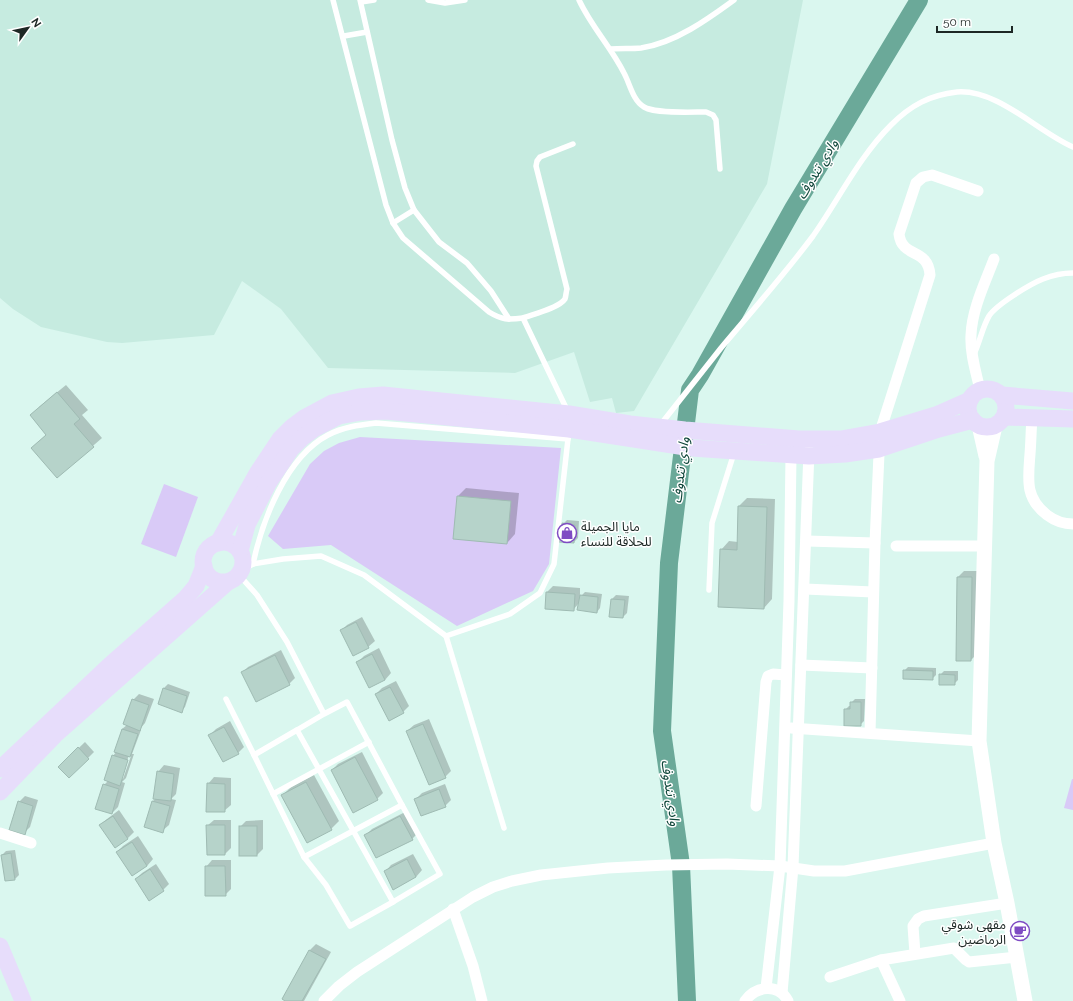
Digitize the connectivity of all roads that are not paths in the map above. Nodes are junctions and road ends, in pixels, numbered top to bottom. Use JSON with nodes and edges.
{"nodes":[{"id":1,"x":334,"y":0,"type":"edge"},
{"id":2,"x":374,"y":0,"type":"edge"},
{"id":3,"x":428,"y":0,"type":"edge"},
{"id":4,"x":465,"y":0,"type":"edge"},
{"id":5,"x":579,"y":0,"type":"edge"},
{"id":6,"x":734,"y":0,"type":"edge"},
{"id":7,"x":360,"y":1,"type":"edge"},
{"id":8,"x":367,"y":32,"type":"junction"},
{"id":9,"x":344,"y":36,"type":"junction"},
{"id":10,"x":611,"y":49,"type":"junction"},
{"id":11,"x":574,"y":144,"type":"dead end"},
{"id":12,"x":1073,"y":147,"type":"edge"},
{"id":13,"x":720,"y":168,"type":"dead end"},
{"id":14,"x":978,"y":191,"type":"dead end"},
{"id":15,"x":414,"y":210,"type":"junction"},
{"id":16,"x":393,"y":223,"type":"junction"},
{"id":17,"x":994,"y":259,"type":"dead end"},
{"id":18,"x":1073,"y":273,"type":"edge"},
{"id":19,"x":523,"y":318,"type":"junction"},
{"id":20,"x":509,"y":320,"type":"junction"},
{"id":21,"x":972,"y":356,"type":"junction"},
{"id":22,"x":975,"y":395,"type":"junction"},
{"id":23,"x":1002,"y":395,"type":"junction"},
{"id":24,"x":1073,"y":401,"type":"edge"},
{"id":25,"x":1032,"y":418,"type":"junction"},
{"id":26,"x":1073,"y":418,"type":"edge"},
{"id":27,"x":988,"y":422,"type":"junction"},
{"id":28,"x":658,"y":427,"type":"junction"},
{"id":29,"x":569,"y":428,"type":"junction"},
{"id":30,"x":880,"y":432,"type":"junction"},
{"id":31,"x":810,"y":439,"type":"junction"},
{"id":32,"x":878,"y":449,"type":"junction"},
{"id":33,"x":734,"y":451,"type":"junction"},
{"id":34,"x":791,"y":456,"type":"junction"},
{"id":35,"x":809,"y":456,"type":"junction"},
{"id":36,"x":1073,"y":524,"type":"edge"},
{"id":37,"x":807,"y":541,"type":"junction"},
{"id":38,"x":218,"y":543,"type":"junction"},
{"id":39,"x":875,"y":543,"type":"junction"},
{"id":40,"x":896,"y":546,"type":"dead end"},
{"id":41,"x":985,"y":546,"type":"junction"},
{"id":42,"x":240,"y":551,"type":"junction"},
{"id":43,"x":204,"y":566,"type":"junction"},
{"id":44,"x":240,"y":573,"type":"junction"},
{"id":45,"x":805,"y":589,"type":"junction"},
{"id":46,"x":708,"y":590,"type":"dead end"},
{"id":47,"x":873,"y":592,"type":"junction"},
{"id":48,"x":446,"y":636,"type":"junction"},
{"id":49,"x":801,"y":665,"type":"junction"},
{"id":50,"x":872,"y":668,"type":"junction"},
{"id":51,"x":786,"y":675,"type":"junction"},
{"id":52,"x":226,"y":699,"type":"dead end"},
{"id":53,"x":324,"y":714,"type":"junction"},
{"id":54,"x":785,"y":728,"type":"junction"},
{"id":55,"x":798,"y":728,"type":"junction"},
{"id":56,"x":297,"y":730,"type":"junction"},
{"id":57,"x":870,"y":733,"type":"junction"},
{"id":58,"x":979,"y":741,"type":"junction"},
{"id":59,"x":369,"y":742,"type":"junction"},
{"id":60,"x":254,"y":754,"type":"junction"},
{"id":61,"x":0,"y":769,"type":"edge"},
{"id":62,"x":319,"y":770,"type":"junction"},
{"id":63,"x":0,"y":792,"type":"edge"},
{"id":64,"x":273,"y":794,"type":"junction"},
{"id":65,"x":402,"y":805,"type":"junction"},
{"id":66,"x":756,"y":806,"type":"dead end"},
{"id":67,"x":504,"y":828,"type":"dead end"},
{"id":68,"x":353,"y":830,"type":"junction"},
{"id":69,"x":0,"y":834,"type":"edge"},
{"id":70,"x":32,"y":843,"type":"dead end"},
{"id":71,"x":994,"y":843,"type":"junction"},
{"id":72,"x":304,"y":857,"type":"junction"},
{"id":73,"x":780,"y":866,"type":"junction"},
{"id":74,"x":793,"y":867,"type":"junction"},
{"id":75,"x":393,"y":902,"type":"junction"},
{"id":76,"x":1007,"y":903,"type":"junction"},
{"id":77,"x":453,"y":909,"type":"junction"},
{"id":78,"x":0,"y":946,"type":"edge"},
{"id":79,"x":915,"y":954,"type":"junction"},
{"id":80,"x":1017,"y":957,"type":"junction"},
{"id":81,"x":881,"y":960,"type":"junction"},
{"id":82,"x":0,"y":977,"type":"edge"},
{"id":83,"x":830,"y":977,"type":"dead end"},
{"id":84,"x":766,"y":988,"type":"junction"},
{"id":85,"x":785,"y":997,"type":"edge"},
{"id":86,"x":11,"y":1001,"type":"edge"},
{"id":87,"x":23,"y":1001,"type":"edge"},
{"id":88,"x":324,"y":1001,"type":"edge"},
{"id":89,"x":482,"y":1001,"type":"edge"},
{"id":90,"x":745,"y":1001,"type":"edge"},
{"id":91,"x":900,"y":1001,"type":"edge"},
{"id":92,"x":1025,"y":1001,"type":"edge"}],
"edges":[{"from":1,"to":9,"type":"lane"},
{"from":2,"to":7,"type":"lane"},
{"from":3,"to":4,"type":"lane"},
{"from":5,"to":10,"type":"lane"},
{"from":6,"to":10,"type":"lane"},
{"from":7,"to":8,"type":"lane"},
{"from":8,"to":9,"type":"lane"},
{"from":8,"to":15,"type":"lane"},
{"from":9,"to":16,"type":"lane"},
{"from":10,"to":13,"type":"lane"},
{"from":11,"to":19,"type":"lane"},
{"from":12,"to":28,"type":"lane"},
{"from":14,"to":30,"type":"street"},
{"from":15,"to":16,"type":"lane"},
{"from":15,"to":20,"type":"lane"},
{"from":16,"to":20,"type":"lane"},
{"from":17,"to":21,"type":"street"},
{"from":18,"to":21,"type":"lane"},
{"from":19,"to":20,"type":"lane"},
{"from":19,"to":29,"type":"lane"},
{"from":21,"to":22,"type":"street"},
{"from":22,"to":23,"type":"main road"},
{"from":22,"to":27,"type":"main road"},
{"from":22,"to":30,"type":"main road"},
{"from":23,"to":24,"type":"main road"},
{"from":23,"to":27,"type":"main road"},
{"from":25,"to":26,"type":"main road"},
{"from":25,"to":27,"type":"main road"},
{"from":25,"to":36,"type":"street"},
{"from":27,"to":32,"type":"main road"},
{"from":27,"to":41,"type":"main road"},
{"from":28,"to":29,"type":"main road"},
{"from":28,"to":31,"type":"main road"},
{"from":29,"to":33,"type":"main road"},
{"from":29,"to":38,"type":"main road"},
{"from":29,"to":42,"type":"main road"},
{"from":29,"to":44,"type":"lane"},
{"from":29,"to":48,"type":"lane"},
{"from":30,"to":31,"type":"main road"},
{"from":30,"to":32,"type":"street"},
{"from":31,"to":35,"type":"street"},
{"from":32,"to":35,"type":"main road"},
{"from":32,"to":39,"type":"street"},
{"from":33,"to":34,"type":"main road"},
{"from":33,"to":46,"type":"lane"},
{"from":34,"to":35,"type":"main road"},
{"from":34,"to":51,"type":"street"},
{"from":35,"to":37,"type":"street"},
{"from":37,"to":39,"type":"street"},
{"from":37,"to":45,"type":"street"},
{"from":38,"to":42,"type":"main road"},
{"from":38,"to":43,"type":"main road"},
{"from":39,"to":47,"type":"street"},
{"from":40,"to":41,"type":"street"},
{"from":41,"to":58,"type":"main road"},
{"from":42,"to":44,"type":"main road"},
{"from":43,"to":44,"type":"main road"},
{"from":43,"to":61,"type":"main road"},
{"from":44,"to":48,"type":"lane"},
{"from":44,"to":53,"type":"lane"},
{"from":44,"to":63,"type":"main road"},
{"from":45,"to":47,"type":"street"},
{"from":45,"to":49,"type":"street"},
{"from":47,"to":50,"type":"street"},
{"from":48,"to":67,"type":"lane"},
{"from":49,"to":50,"type":"street"},
{"from":49,"to":55,"type":"street"},
{"from":50,"to":57,"type":"street"},
{"from":51,"to":54,"type":"street"},
{"from":51,"to":66,"type":"street"},
{"from":52,"to":60,"type":"lane"},
{"from":53,"to":56,"type":"lane"},
{"from":53,"to":59,"type":"lane"},
{"from":54,"to":55,"type":"street"},
{"from":54,"to":73,"type":"street"},
{"from":55,"to":57,"type":"street"},
{"from":55,"to":74,"type":"street"},
{"from":56,"to":60,"type":"lane"},
{"from":56,"to":62,"type":"lane"},
{"from":57,"to":58,"type":"street"},
{"from":58,"to":71,"type":"main road"},
{"from":59,"to":62,"type":"lane"},
{"from":59,"to":65,"type":"lane"},
{"from":60,"to":64,"type":"lane"},
{"from":62,"to":64,"type":"lane"},
{"from":62,"to":68,"type":"lane"},
{"from":64,"to":72,"type":"lane"},
{"from":65,"to":68,"type":"lane"},
{"from":65,"to":75,"type":"lane"},
{"from":68,"to":72,"type":"lane"},
{"from":68,"to":75,"type":"lane"},
{"from":69,"to":70,"type":"street"},
{"from":71,"to":74,"type":"street"},
{"from":71,"to":76,"type":"main road"},
{"from":72,"to":75,"type":"lane"},
{"from":73,"to":74,"type":"street"},
{"from":73,"to":77,"type":"street"},
{"from":73,"to":84,"type":"street"},
{"from":74,"to":85,"type":"street"},
{"from":76,"to":79,"type":"street"},
{"from":76,"to":80,"type":"main road"},
{"from":77,"to":88,"type":"street"},
{"from":77,"to":89,"type":"street"},
{"from":78,"to":87,"type":"main road"},
{"from":79,"to":80,"type":"street"},
{"from":79,"to":81,"type":"street"},
{"from":80,"to":92,"type":"main road"},
{"from":81,"to":83,"type":"street"},
{"from":81,"to":91,"type":"street"},
{"from":82,"to":86,"type":"main road"},
{"from":84,"to":85,"type":"street"},
{"from":84,"to":90,"type":"street"}]}
